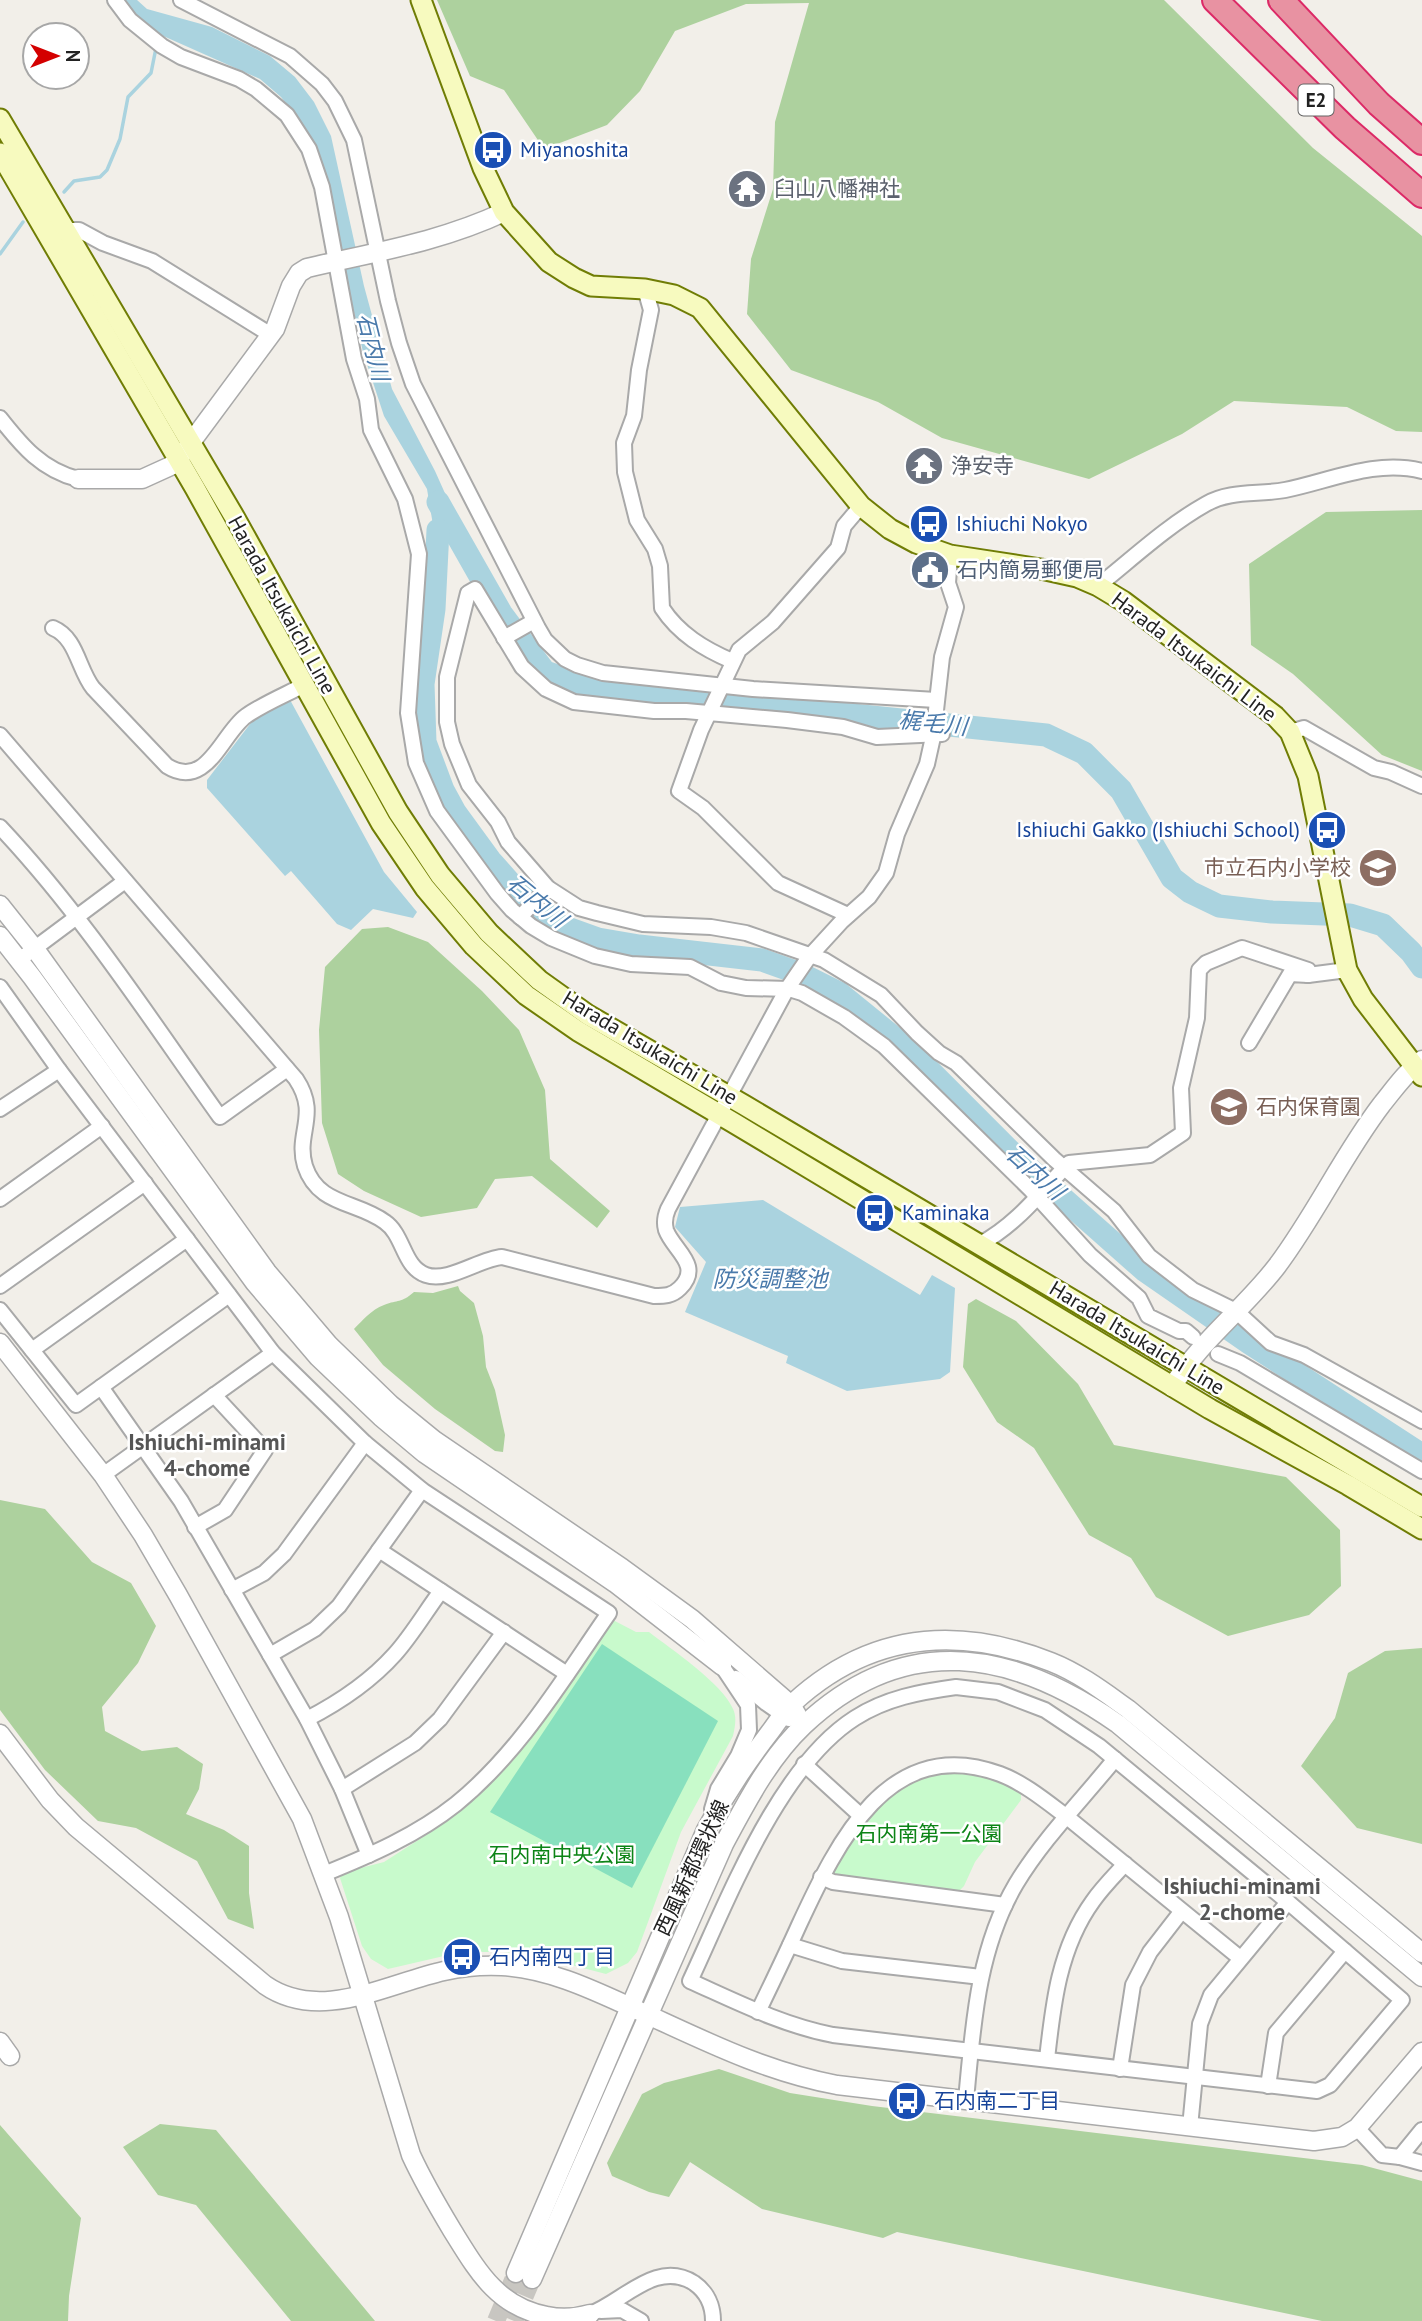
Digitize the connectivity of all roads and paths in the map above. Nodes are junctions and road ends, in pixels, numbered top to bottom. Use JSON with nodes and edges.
{"nodes":[{"id":1,"x":115,"y":0,"type":"edge"},
{"id":2,"x":181,"y":0,"type":"edge"},
{"id":3,"x":421,"y":0,"type":"edge"},
{"id":4,"x":1215,"y":0,"type":"edge"},
{"id":5,"x":1282,"y":0,"type":"edge"},
{"id":6,"x":0,"y":119,"type":"edge"},
{"id":7,"x":1422,"y":142,"type":"edge"},
{"id":8,"x":0,"y":153,"type":"edge"},
{"id":9,"x":1422,"y":194,"type":"edge"},
{"id":10,"x":504,"y":212,"type":"junction"},
{"id":11,"x":65,"y":230,"type":"junction"},
{"id":12,"x":377,"y":252,"type":"junction"},
{"id":13,"x":338,"y":260,"type":"junction"},
{"id":14,"x":645,"y":289,"type":"junction"},
{"id":15,"x":271,"y":334,"type":"junction"},
{"id":16,"x":0,"y":418,"type":"edge"},
{"id":17,"x":191,"y":443,"type":"junction"},
{"id":18,"x":178,"y":460,"type":"junction"},
{"id":19,"x":1422,"y":471,"type":"edge"},
{"id":20,"x":78,"y":479,"type":"joint"},
{"id":21,"x":861,"y":506,"type":"junction"},
{"id":22,"x":950,"y":555,"type":"junction"},
{"id":23,"x":1098,"y":586,"type":"junction"},
{"id":24,"x":533,"y":622,"type":"junction"},
{"id":25,"x":53,"y":628,"type":"dead end"},
{"id":26,"x":505,"y":638,"type":"junction"},
{"id":27,"x":732,"y":660,"type":"junction"},
{"id":28,"x":304,"y":685,"type":"junction"},
{"id":29,"x":723,"y":687,"type":"junction"},
{"id":30,"x":936,"y":703,"type":"junction"},
{"id":31,"x":710,"y":712,"type":"junction"},
{"id":32,"x":1290,"y":732,"type":"junction"},
{"id":33,"x":936,"y":734,"type":"junction"},
{"id":34,"x":0,"y":735,"type":"edge"},
{"id":35,"x":1422,"y":786,"type":"edge"},
{"id":36,"x":0,"y":827,"type":"edge"},
{"id":37,"x":125,"y":881,"type":"junction"},
{"id":38,"x":547,"y":889,"type":"junction"},
{"id":39,"x":0,"y":905,"type":"edge"},
{"id":40,"x":848,"y":915,"type":"junction"},
{"id":41,"x":521,"y":916,"type":"junction"},
{"id":42,"x":76,"y":918,"type":"junction"},
{"id":43,"x":0,"y":936,"type":"edge"},
{"id":44,"x":35,"y":948,"type":"junction"},
{"id":45,"x":809,"y":956,"type":"junction"},
{"id":46,"x":19,"y":961,"type":"junction"},
{"id":47,"x":1347,"y":970,"type":"junction"},
{"id":48,"x":1308,"y":975,"type":"junction"},
{"id":49,"x":0,"y":987,"type":"edge"},
{"id":50,"x":788,"y":987,"type":"junction"},
{"id":51,"x":1250,"y":1042,"type":"dead end"},
{"id":52,"x":1419,"y":1068,"type":"edge"},
{"id":53,"x":286,"y":1069,"type":"junction"},
{"id":54,"x":59,"y":1070,"type":"junction"},
{"id":55,"x":729,"y":1096,"type":"junction"},
{"id":56,"x":0,"y":1108,"type":"edge"},
{"id":57,"x":719,"y":1114,"type":"junction"},
{"id":58,"x":102,"y":1126,"type":"junction"},
{"id":59,"x":1063,"y":1169,"type":"junction"},
{"id":60,"x":145,"y":1183,"type":"junction"},
{"id":61,"x":1039,"y":1196,"type":"junction"},
{"id":62,"x":0,"y":1199,"type":"edge"},
{"id":63,"x":187,"y":1239,"type":"junction"},
{"id":64,"x":980,"y":1244,"type":"junction"},
{"id":65,"x":0,"y":1286,"type":"edge"},
{"id":66,"x":229,"y":1295,"type":"junction"},
{"id":67,"x":0,"y":1310,"type":"edge"},
{"id":68,"x":1234,"y":1313,"type":"junction"},
{"id":69,"x":0,"y":1343,"type":"edge"},
{"id":70,"x":1206,"y":1345,"type":"junction"},
{"id":71,"x":32,"y":1350,"type":"junction"},
{"id":72,"x":273,"y":1353,"type":"junction"},
{"id":73,"x":1185,"y":1366,"type":"junction"},
{"id":74,"x":101,"y":1387,"type":"junction"},
{"id":75,"x":1172,"y":1387,"type":"junction"},
{"id":76,"x":214,"y":1395,"type":"junction"},
{"id":77,"x":1422,"y":1421,"type":"edge"},
{"id":78,"x":365,"y":1443,"type":"junction"},
{"id":79,"x":142,"y":1446,"type":"junction"},
{"id":80,"x":1422,"y":1471,"type":"edge"},
{"id":81,"x":103,"y":1475,"type":"junction"},
{"id":82,"x":422,"y":1490,"type":"junction"},
{"id":83,"x":1422,"y":1507,"type":"edge"},
{"id":84,"x":195,"y":1527,"type":"junction"},
{"id":85,"x":1422,"y":1530,"type":"edge"},
{"id":86,"x":379,"y":1550,"type":"junction"},
{"id":87,"x":232,"y":1590,"type":"junction"},
{"id":88,"x":440,"y":1591,"type":"junction"},
{"id":89,"x":503,"y":1632,"type":"junction"},
{"id":90,"x":270,"y":1655,"type":"junction"},
{"id":91,"x":722,"y":1666,"type":"junction"},
{"id":92,"x":566,"y":1674,"type":"junction"},
{"id":93,"x":787,"y":1710,"type":"junction"},
{"id":94,"x":307,"y":1720,"type":"junction"},
{"id":95,"x":803,"y":1726,"type":"junction"},
{"id":96,"x":0,"y":1734,"type":"edge"},
{"id":97,"x":1115,"y":1759,"type":"junction"},
{"id":98,"x":804,"y":1764,"type":"junction"},
{"id":99,"x":342,"y":1788,"type":"junction"},
{"id":100,"x":860,"y":1815,"type":"junction"},
{"id":101,"x":1067,"y":1817,"type":"junction"},
{"id":102,"x":706,"y":1830,"type":"junction"},
{"id":103,"x":369,"y":1855,"type":"junction"},
{"id":104,"x":1125,"y":1864,"type":"junction"},
{"id":105,"x":324,"y":1874,"type":"junction"},
{"id":106,"x":821,"y":1877,"type":"junction"},
{"id":107,"x":1288,"y":1902,"type":"junction"},
{"id":108,"x":1005,"y":1905,"type":"junction"},
{"id":109,"x":1181,"y":1912,"type":"junction"},
{"id":110,"x":790,"y":1945,"type":"junction"},
{"id":111,"x":1345,"y":1951,"type":"junction"},
{"id":112,"x":1422,"y":1953,"type":"edge"},
{"id":113,"x":1240,"y":1958,"type":"junction"},
{"id":114,"x":981,"y":1977,"type":"junction"},
{"id":115,"x":1422,"y":1977,"type":"edge"},
{"id":116,"x":362,"y":1995,"type":"junction"},
{"id":117,"x":629,"y":2007,"type":"junction"},
{"id":118,"x":758,"y":2012,"type":"junction"},
{"id":119,"x":649,"y":2016,"type":"junction"},
{"id":120,"x":971,"y":2052,"type":"junction"},
{"id":121,"x":1422,"y":2052,"type":"edge"},
{"id":122,"x":1047,"y":2059,"type":"junction"},
{"id":123,"x":1120,"y":2069,"type":"junction"},
{"id":124,"x":1195,"y":2078,"type":"junction"},
{"id":125,"x":1268,"y":2086,"type":"junction"},
{"id":126,"x":967,"y":2100,"type":"junction"},
{"id":127,"x":1190,"y":2127,"type":"junction"},
{"id":128,"x":1357,"y":2127,"type":"junction"},
{"id":129,"x":1422,"y":2130,"type":"edge"},
{"id":130,"x":1400,"y":2157,"type":"junction"},
{"id":131,"x":1422,"y":2163,"type":"edge"},
{"id":132,"x":590,"y":2314,"type":"junction"},
{"id":133,"x":641,"y":2321,"type":"edge"},
{"id":134,"x":713,"y":2321,"type":"edge"}],
"edges":[{"from":1,"to":13,"type":"street"},
{"from":2,"to":12,"type":"street"},
{"from":3,"to":10,"type":"main road","name":"Harada Itsukaichi Line"},
{"from":4,"to":9,"type":"highway","number":"E2"},
{"from":5,"to":7,"type":"highway","number":"E2"},
{"from":6,"to":11,"type":"main road","name":"Harada Itsukaichi Line"},
{"from":8,"to":18,"type":"main road","name":"Harada Itsukaichi Line"},
{"from":10,"to":12,"type":"street"},
{"from":10,"to":14,"type":"main road","name":"Harada Itsukaichi Line"},
{"from":11,"to":15,"type":"street"},
{"from":11,"to":17,"type":"main road","name":"Harada Itsukaichi Line"},
{"from":12,"to":13,"type":"street"},
{"from":12,"to":24,"type":"street"},
{"from":13,"to":15,"type":"street"},
{"from":13,"to":41,"type":"street"},
{"from":14,"to":21,"type":"main road","name":"Harada Itsukaichi Line"},
{"from":14,"to":27,"type":"street"},
{"from":15,"to":17,"type":"street"},
{"from":16,"to":20,"type":"street"},
{"from":17,"to":18,"type":"street"},
{"from":17,"to":55,"type":"main road","name":"Harada Itsukaichi Line"},
{"from":18,"to":20,"type":"street"},
{"from":18,"to":28,"type":"main road","name":"Harada Itsukaichi Line"},
{"from":19,"to":23,"type":"street"},
{"from":21,"to":22,"type":"main road","name":"Harada Itsukaichi Line"},
{"from":21,"to":27,"type":"street"},
{"from":22,"to":23,"type":"main road","name":"Harada Itsukaichi Line"},
{"from":22,"to":30,"type":"street"},
{"from":23,"to":32,"type":"main road","name":"Harada Itsukaichi Line"},
{"from":24,"to":26,"type":"street"},
{"from":24,"to":29,"type":"street"},
{"from":25,"to":28,"type":"street"},
{"from":26,"to":31,"type":"street"},
{"from":26,"to":38,"type":"street"},
{"from":27,"to":29,"type":"street"},
{"from":28,"to":57,"type":"main road","name":"Harada Itsukaichi Line"},
{"from":29,"to":30,"type":"street"},
{"from":29,"to":31,"type":"street"},
{"from":30,"to":33,"type":"street"},
{"from":31,"to":33,"type":"street"},
{"from":31,"to":40,"type":"street"},
{"from":32,"to":35,"type":"street"},
{"from":32,"to":47,"type":"main road","name":"Harada Itsukaichi Line"},
{"from":33,"to":40,"type":"street"},
{"from":34,"to":37,"type":"street"},
{"from":36,"to":42,"type":"street"},
{"from":37,"to":42,"type":"street"},
{"from":37,"to":53,"type":"street"},
{"from":38,"to":41,"type":"street"},
{"from":38,"to":45,"type":"street"},
{"from":39,"to":44,"type":"street"},
{"from":40,"to":45,"type":"street"},
{"from":41,"to":50,"type":"street"},
{"from":42,"to":44,"type":"street"},
{"from":42,"to":53,"type":"street"},
{"from":43,"to":46,"type":"street"},
{"from":44,"to":46,"type":"street"},
{"from":44,"to":93,"type":"street"},
{"from":45,"to":50,"type":"street"},
{"from":45,"to":59,"type":"street"},
{"from":46,"to":91,"type":"street"},
{"from":47,"to":48,"type":"street"},
{"from":47,"to":52,"type":"main road","name":"Harada Itsukaichi Line"},
{"from":48,"to":51,"type":"street"},
{"from":48,"to":59,"type":"street"},
{"from":49,"to":54,"type":"street"},
{"from":50,"to":55,"type":"street"},
{"from":50,"to":61,"type":"street"},
{"from":52,"to":68,"type":"street"},
{"from":53,"to":57,"type":"street"},
{"from":54,"to":56,"type":"street"},
{"from":54,"to":58,"type":"street"},
{"from":55,"to":57,"type":"street"},
{"from":55,"to":64,"type":"main road","name":"Harada Itsukaichi Line"},
{"from":57,"to":75,"type":"main road","name":"Harada Itsukaichi Line"},
{"from":58,"to":60,"type":"street"},
{"from":58,"to":62,"type":"street"},
{"from":59,"to":61,"type":"street"},
{"from":59,"to":68,"type":"street"},
{"from":60,"to":63,"type":"street"},
{"from":60,"to":65,"type":"street"},
{"from":61,"to":64,"type":"street"},
{"from":61,"to":70,"type":"street"},
{"from":63,"to":66,"type":"street"},
{"from":63,"to":71,"type":"street"},
{"from":64,"to":73,"type":"main road","name":"Harada Itsukaichi Line"},
{"from":66,"to":72,"type":"street"},
{"from":66,"to":74,"type":"street"},
{"from":67,"to":71,"type":"street"},
{"from":68,"to":70,"type":"street"},
{"from":68,"to":77,"type":"street"},
{"from":69,"to":81,"type":"street"},
{"from":70,"to":73,"type":"street"},
{"from":70,"to":80,"type":"street"},
{"from":71,"to":74,"type":"street"},
{"from":72,"to":76,"type":"street"},
{"from":72,"to":78,"type":"street"},
{"from":73,"to":75,"type":"street"},
{"from":73,"to":83,"type":"main road","name":"Harada Itsukaichi Line"},
{"from":74,"to":79,"type":"street"},
{"from":75,"to":85,"type":"main road","name":"Harada Itsukaichi Line"},
{"from":76,"to":79,"type":"street"},
{"from":76,"to":84,"type":"street"},
{"from":78,"to":82,"type":"street"},
{"from":78,"to":87,"type":"street"},
{"from":79,"to":81,"type":"street"},
{"from":79,"to":84,"type":"street"},
{"from":81,"to":105,"type":"street"},
{"from":82,"to":86,"type":"street"},
{"from":82,"to":92,"type":"street"},
{"from":84,"to":87,"type":"street"},
{"from":86,"to":88,"type":"street"},
{"from":86,"to":90,"type":"street"},
{"from":87,"to":90,"type":"street"},
{"from":88,"to":89,"type":"street"},
{"from":88,"to":94,"type":"street"},
{"from":89,"to":92,"type":"street"},
{"from":89,"to":99,"type":"street"},
{"from":90,"to":94,"type":"street"},
{"from":91,"to":93,"type":"street"},
{"from":91,"to":102,"type":"street"},
{"from":92,"to":103,"type":"street"},
{"from":93,"to":95,"type":"street"},
{"from":93,"to":102,"type":"street","name":"西風新都環状線"},
{"from":93,"to":112,"type":"street","name":"西風新都環状線"},
{"from":94,"to":99,"type":"street"},
{"from":95,"to":115,"type":"street","name":"西風新都環状線"},
{"from":95,"to":119,"type":"street","name":"西風新都環状線"},
{"from":96,"to":116,"type":"street"},
{"from":97,"to":98,"type":"street"},
{"from":97,"to":101,"type":"street"},
{"from":97,"to":107,"type":"street"},
{"from":98,"to":100,"type":"street"},
{"from":98,"to":118,"type":"street"},
{"from":99,"to":103,"type":"street"},
{"from":100,"to":101,"type":"street"},
{"from":100,"to":106,"type":"street"},
{"from":101,"to":104,"type":"street"},
{"from":101,"to":108,"type":"street"},
{"from":102,"to":117,"type":"street","name":"西風新都環状線"},
{"from":103,"to":105,"type":"street"},
{"from":104,"to":109,"type":"street"},
{"from":104,"to":122,"type":"street"},
{"from":105,"to":116,"type":"street"},
{"from":106,"to":108,"type":"street"},
{"from":106,"to":110,"type":"street"},
{"from":107,"to":111,"type":"street"},
{"from":107,"to":113,"type":"street"},
{"from":108,"to":114,"type":"street"},
{"from":109,"to":113,"type":"street"},
{"from":109,"to":123,"type":"street"},
{"from":110,"to":114,"type":"street"},
{"from":110,"to":118,"type":"street"},
{"from":111,"to":125,"type":"street"},
{"from":111,"to":125,"type":"street"},
{"from":113,"to":124,"type":"street"},
{"from":114,"to":120,"type":"street"},
{"from":116,"to":117,"type":"street"},
{"from":116,"to":132,"type":"street"},
{"from":117,"to":119,"type":"street"},
{"from":117,"to":119,"type":"street","name":"西風新都環状線"},
{"from":118,"to":120,"type":"street"},
{"from":119,"to":126,"type":"street"},
{"from":120,"to":122,"type":"street"},
{"from":120,"to":126,"type":"street"},
{"from":121,"to":128,"type":"street"},
{"from":122,"to":123,"type":"street"},
{"from":123,"to":124,"type":"street"},
{"from":124,"to":125,"type":"street"},
{"from":124,"to":127,"type":"street"},
{"from":126,"to":127,"type":"street"},
{"from":127,"to":128,"type":"street"},
{"from":128,"to":130,"type":"street"},
{"from":129,"to":130,"type":"street"},
{"from":130,"to":131,"type":"street"},
{"from":132,"to":133,"type":"street"},
{"from":132,"to":134,"type":"street"}]}
